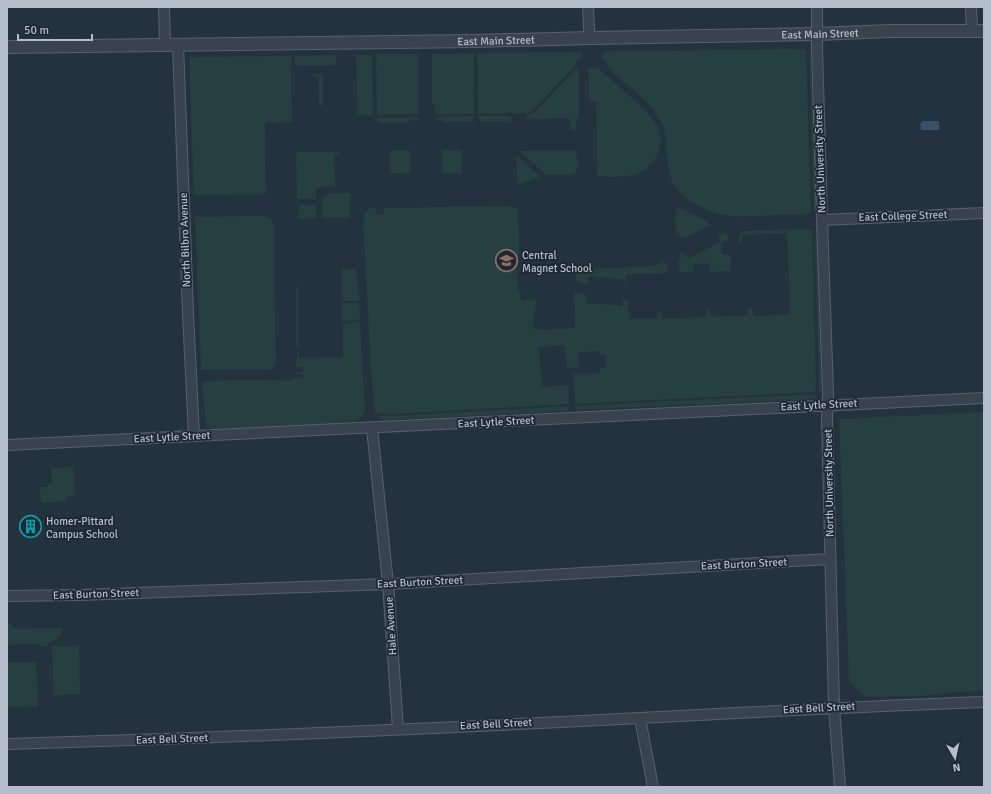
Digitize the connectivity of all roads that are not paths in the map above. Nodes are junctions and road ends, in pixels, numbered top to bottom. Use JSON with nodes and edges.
{"nodes":[{"id":1,"x":164,"y":7,"type":"edge"},
{"id":2,"x":588,"y":7,"type":"edge"},
{"id":3,"x":817,"y":7,"type":"edge"},
{"id":4,"x":971,"y":7,"type":"edge"},
{"id":5,"x":978,"y":31,"type":"edge"},
{"id":6,"x":817,"y":34,"type":"junction"},
{"id":7,"x":590,"y":38,"type":"junction"},
{"id":8,"x":165,"y":45,"type":"junction"},
{"id":9,"x":178,"y":45,"type":"junction"},
{"id":10,"x":7,"y":47,"type":"edge"},
{"id":11,"x":984,"y":213,"type":"edge"},
{"id":12,"x":822,"y":220,"type":"junction"},
{"id":13,"x":984,"y":398,"type":"edge"},
{"id":14,"x":828,"y":404,"type":"junction"},
{"id":15,"x":372,"y":428,"type":"junction"},
{"id":16,"x":194,"y":436,"type":"junction"},
{"id":17,"x":7,"y":445,"type":"edge"},
{"id":18,"x":830,"y":559,"type":"junction"},
{"id":19,"x":388,"y":584,"type":"junction"},
{"id":20,"x":8,"y":596,"type":"edge"},
{"id":21,"x":984,"y":702,"type":"edge"},
{"id":22,"x":834,"y":707,"type":"junction"},
{"id":23,"x":640,"y":718,"type":"junction"},
{"id":24,"x":398,"y":728,"type":"junction"},
{"id":25,"x":7,"y":744,"type":"edge"},
{"id":26,"x":653,"y":787,"type":"edge"},
{"id":27,"x":840,"y":787,"type":"edge"}],
"edges":[{"from":1,"to":8,"type":"street"},
{"from":2,"to":7,"type":"street"},
{"from":3,"to":6,"type":"street","name":"North University Street"},
{"from":4,"to":5,"type":"street"},
{"from":5,"to":6,"type":"street","name":"East Main Street"},
{"from":6,"to":7,"type":"street","name":"East Main Street"},
{"from":6,"to":12,"type":"street","name":"North University Street"},
{"from":7,"to":9,"type":"street","name":"East Main Street"},
{"from":8,"to":9,"type":"street","name":"East Main Street"},
{"from":8,"to":10,"type":"street","name":"East Main Street"},
{"from":9,"to":16,"type":"street","name":"North Bilbro Avenue"},
{"from":11,"to":12,"type":"street","name":"East College Street"},
{"from":12,"to":14,"type":"street","name":"North University Street"},
{"from":13,"to":14,"type":"street","name":"East Lytle Street"},
{"from":14,"to":15,"type":"street","name":"East Lytle Street"},
{"from":14,"to":18,"type":"street","name":"North University Street"},
{"from":15,"to":16,"type":"street","name":"East Lytle Street"},
{"from":15,"to":19,"type":"street","name":"Hale Avenue"},
{"from":16,"to":17,"type":"street","name":"East Lytle Street"},
{"from":18,"to":19,"type":"street","name":"East Burton Street"},
{"from":18,"to":22,"type":"street","name":"North University Street"},
{"from":19,"to":20,"type":"street","name":"East Burton Street"},
{"from":19,"to":24,"type":"street","name":"Hale Avenue"},
{"from":21,"to":22,"type":"street","name":"East Bell Street"},
{"from":22,"to":23,"type":"street","name":"East Bell Street"},
{"from":22,"to":27,"type":"street","name":"North University Street"},
{"from":23,"to":24,"type":"street","name":"East Bell Street"},
{"from":23,"to":26,"type":"street"},
{"from":24,"to":25,"type":"street","name":"East Bell Street"}]}
